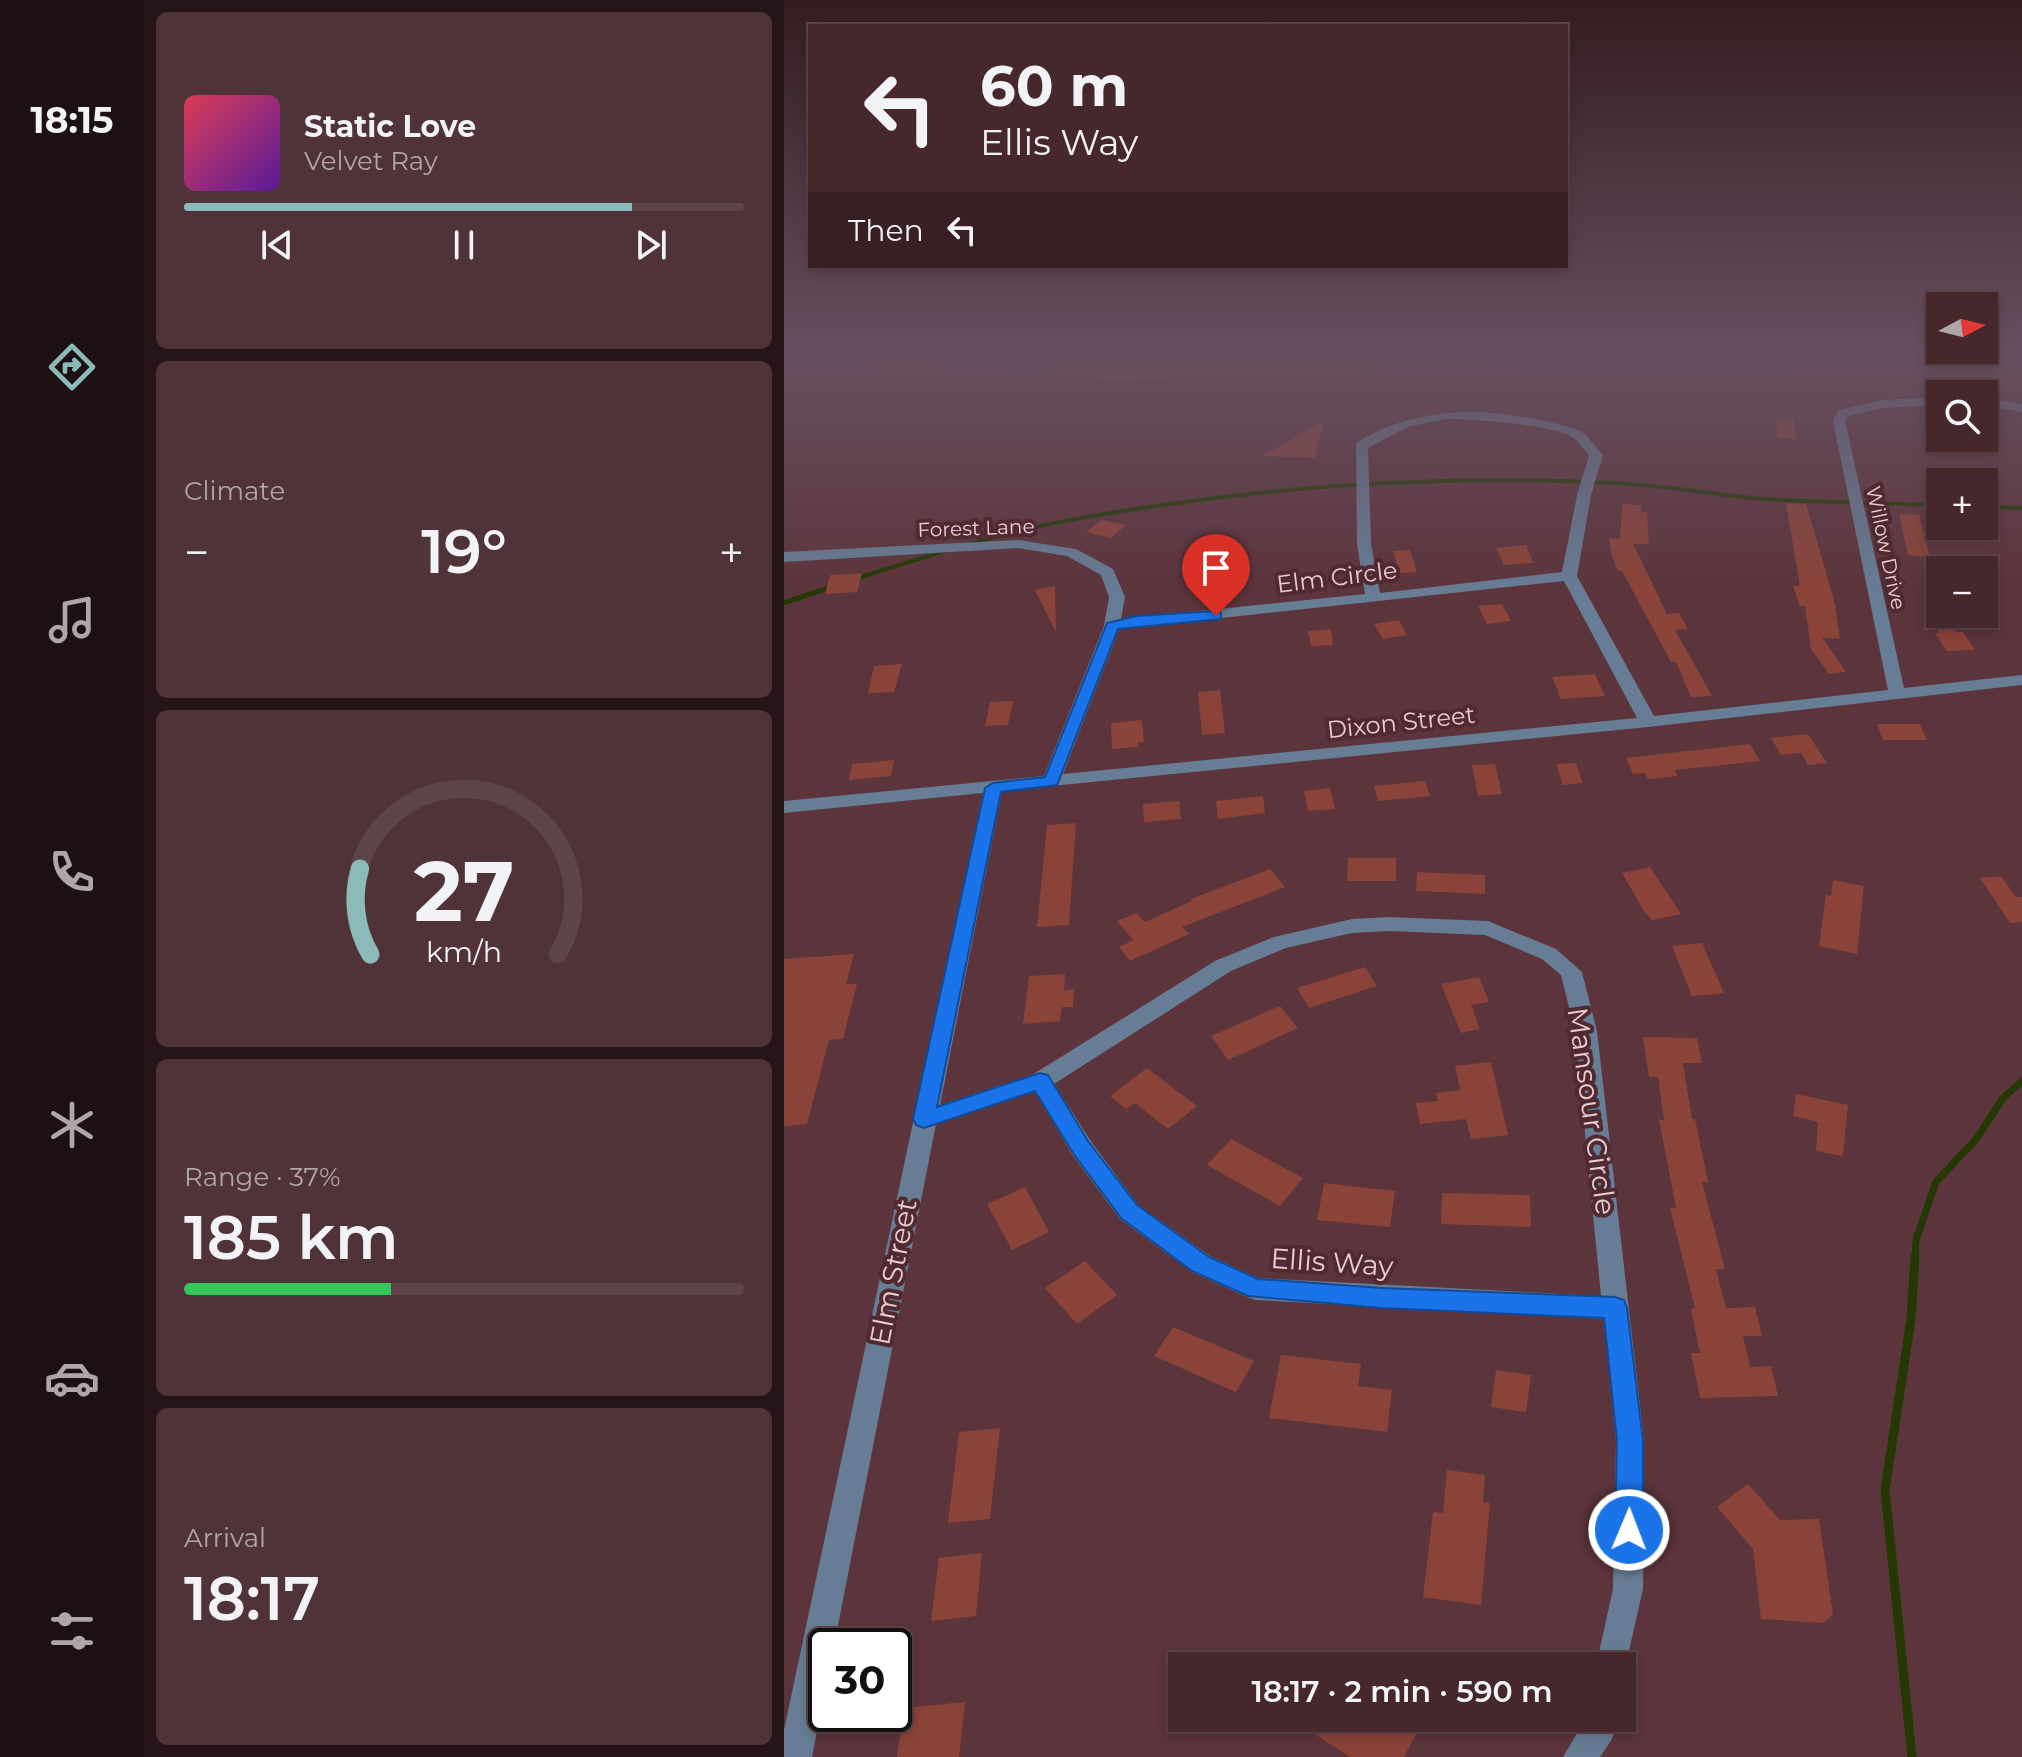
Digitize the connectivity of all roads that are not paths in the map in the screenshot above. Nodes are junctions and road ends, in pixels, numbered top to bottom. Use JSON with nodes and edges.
{"nodes":[{"id":1,"x":1384,"y":430,"type":"edge"},
{"id":2,"x":1561,"y":430,"type":"edge"},
{"id":3,"x":1841,"y":430,"type":"edge"},
{"id":4,"x":784,"y":557,"type":"edge"},
{"id":5,"x":1569,"y":576,"type":"junction"},
{"id":6,"x":1373,"y":597,"type":"junction"},
{"id":7,"x":1112,"y":626,"type":"junction"},
{"id":8,"x":2022,"y":680,"type":"edge"},
{"id":9,"x":1897,"y":694,"type":"junction"},
{"id":10,"x":1648,"y":722,"type":"junction"},
{"id":11,"x":1051,"y":781,"type":"junction"},
{"id":12,"x":993,"y":788,"type":"junction"},
{"id":13,"x":784,"y":807,"type":"edge"},
{"id":14,"x":1040,"y":1081,"type":"junction"},
{"id":15,"x":924,"y":1119,"type":"junction"},
{"id":16,"x":1615,"y":1308,"type":"junction"},
{"id":17,"x":1615,"y":1652,"type":"edge"},
{"id":18,"x":795,"y":1706,"type":"edge"},
{"id":19,"x":1597,"y":1732,"type":"edge"},
{"id":20,"x":795,"y":1757,"type":"edge"},
{"id":21,"x":1580,"y":1757,"type":"edge"}],
"edges":[{"from":1,"to":6,"type":"street"},
{"from":2,"to":5,"type":"street"},
{"from":3,"to":9,"type":"street","name":"Willow Drive"},
{"from":4,"to":7,"type":"street","name":"Forest Lane"},
{"from":5,"to":6,"type":"street","name":"Elm Circle"},
{"from":5,"to":10,"type":"street"},
{"from":6,"to":7,"type":"street","name":"Elm Circle"},
{"from":7,"to":11,"type":"street"},
{"from":8,"to":9,"type":"street","name":"Dixon Street"},
{"from":9,"to":10,"type":"street","name":"Dixon Street"},
{"from":10,"to":11,"type":"street","name":"Dixon Street"},
{"from":11,"to":12,"type":"street","name":"Dixon Street"},
{"from":12,"to":13,"type":"street","name":"Dixon Street"},
{"from":12,"to":15,"type":"street","name":"Elm Street"},
{"from":14,"to":15,"type":"street","name":"Mansour Circle"},
{"from":14,"to":16,"type":"street","name":"Ellis Way"},
{"from":14,"to":16,"type":"street","name":"Mansour Circle"},
{"from":15,"to":18,"type":"street","name":"Elm Street"},
{"from":16,"to":17,"type":"street","name":"Mansour Circle"},
{"from":18,"to":20,"type":"street","name":"Elm Street"},
{"from":19,"to":21,"type":"street"}]}
